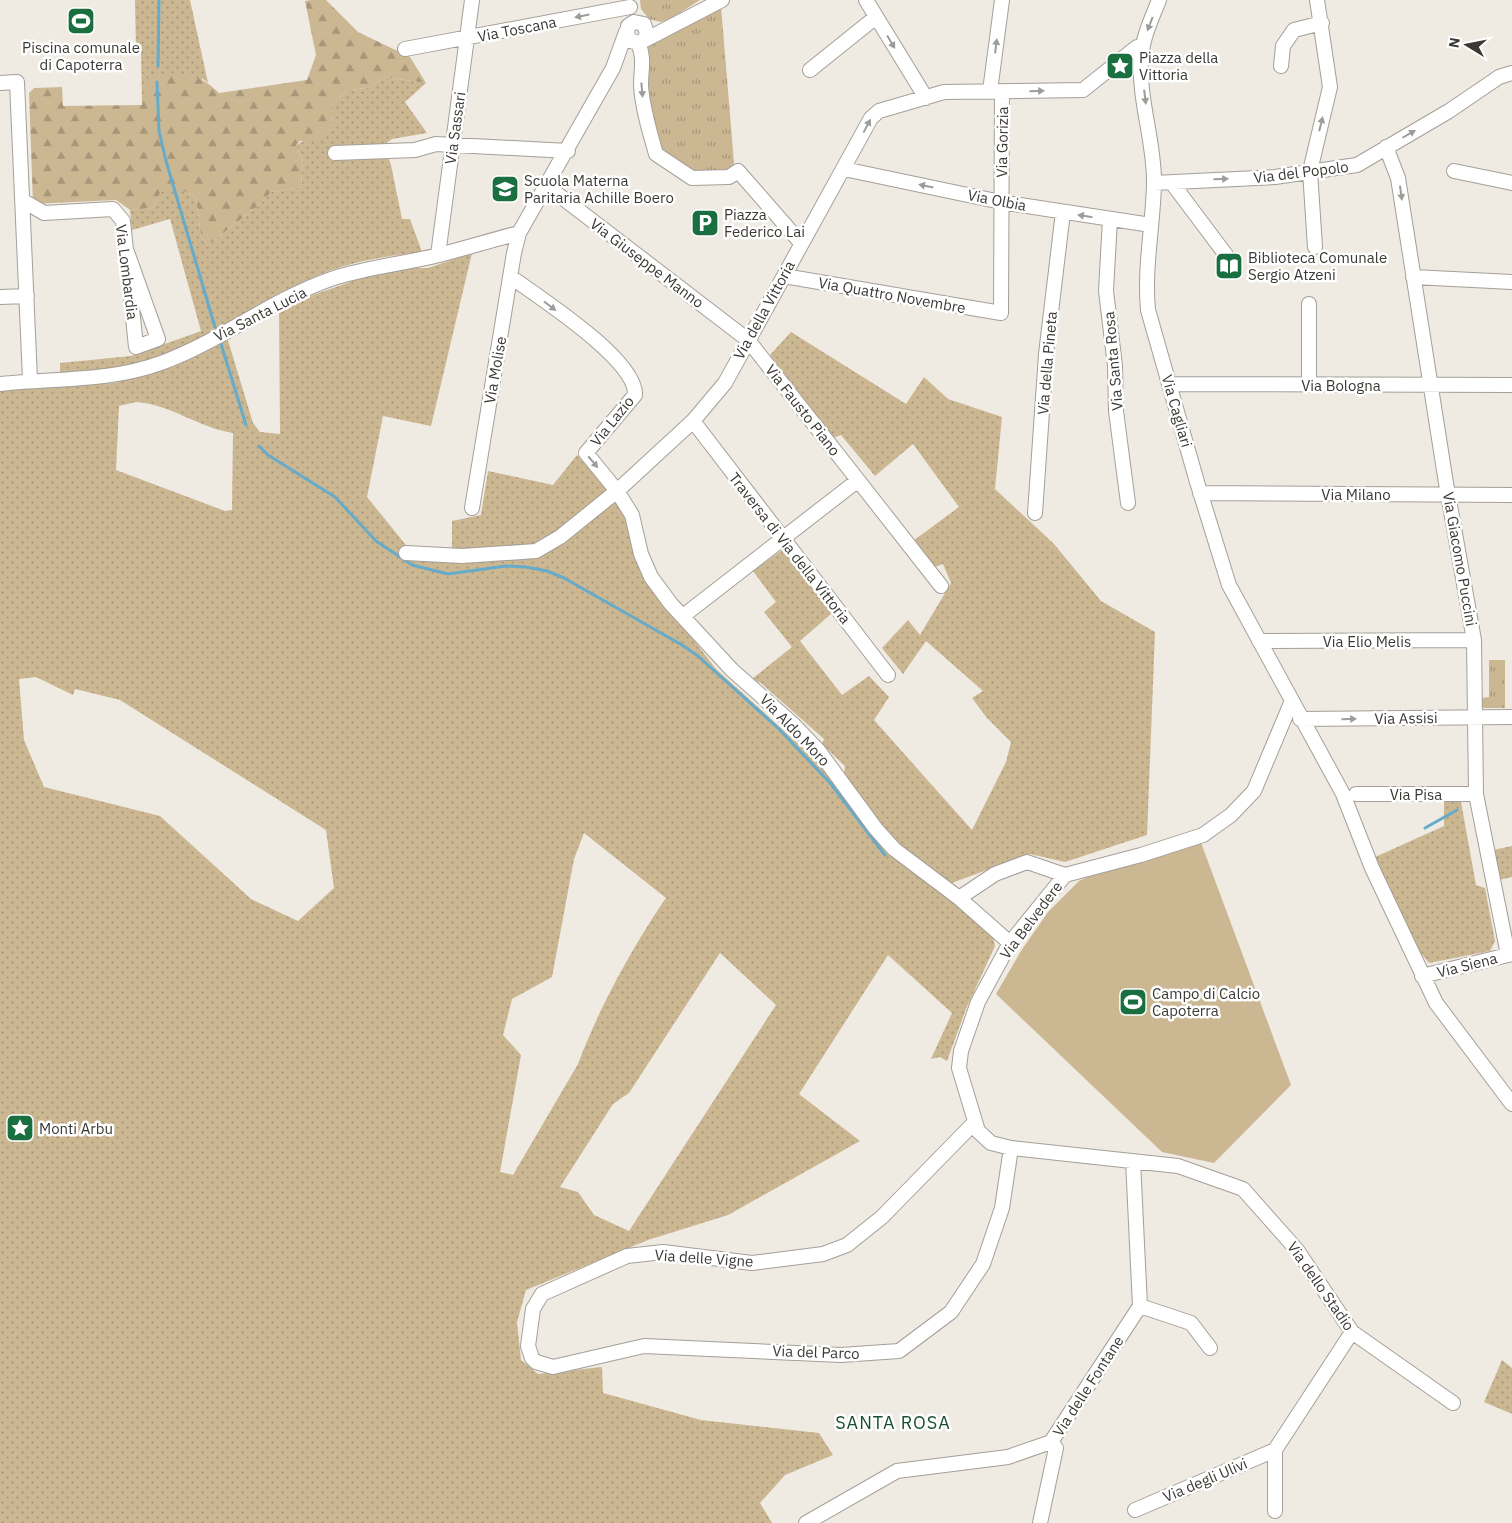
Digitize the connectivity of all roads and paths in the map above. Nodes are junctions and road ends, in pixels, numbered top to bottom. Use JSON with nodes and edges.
{"nodes":[{"id":1,"x":472,"y":0,"type":"edge"},
{"id":2,"x":722,"y":0,"type":"edge"},
{"id":3,"x":866,"y":0,"type":"edge"},
{"id":4,"x":1159,"y":0,"type":"edge"},
{"id":5,"x":1317,"y":0,"type":"edge"},
{"id":6,"x":1000,"y":1,"type":"edge"},
{"id":7,"x":630,"y":3,"type":"edge"},
{"id":8,"x":876,"y":17,"type":"junction"},
{"id":9,"x":1322,"y":23,"type":"junction"},
{"id":10,"x":644,"y":24,"type":"junction"},
{"id":11,"x":664,"y":28,"type":"junction"},
{"id":12,"x":627,"y":29,"type":"junction"},
{"id":13,"x":467,"y":39,"type":"junction"},
{"id":14,"x":641,"y":41,"type":"junction"},
{"id":15,"x":1142,"y":48,"type":"junction"},
{"id":16,"x":405,"y":49,"type":"dead end"},
{"id":17,"x":1281,"y":66,"type":"dead end"},
{"id":18,"x":613,"y":68,"type":"junction"},
{"id":19,"x":810,"y":70,"type":"dead end"},
{"id":20,"x":1512,"y":73,"type":"edge"},
{"id":21,"x":0,"y":83,"type":"edge"},
{"id":22,"x":996,"y":91,"type":"junction"},
{"id":23,"x":926,"y":98,"type":"junction"},
{"id":24,"x":452,"y":144,"type":"junction"},
{"id":25,"x":1386,"y":147,"type":"junction"},
{"id":26,"x":568,"y":151,"type":"junction"},
{"id":27,"x":335,"y":153,"type":"dead end"},
{"id":28,"x":1364,"y":161,"type":"junction"},
{"id":29,"x":1393,"y":165,"type":"junction"},
{"id":30,"x":844,"y":169,"type":"junction"},
{"id":31,"x":1310,"y":171,"type":"junction"},
{"id":32,"x":1454,"y":171,"type":"dead end"},
{"id":33,"x":1154,"y":183,"type":"junction"},
{"id":34,"x":1172,"y":183,"type":"junction"},
{"id":35,"x":1512,"y":183,"type":"edge"},
{"id":36,"x":547,"y":186,"type":"junction"},
{"id":37,"x":22,"y":200,"type":"junction"},
{"id":38,"x":1001,"y":202,"type":"junction"},
{"id":39,"x":1063,"y":212,"type":"junction"},
{"id":40,"x":44,"y":213,"type":"junction"},
{"id":41,"x":1110,"y":219,"type":"junction"},
{"id":42,"x":1151,"y":225,"type":"junction"},
{"id":43,"x":24,"y":230,"type":"junction"},
{"id":44,"x":519,"y":233,"type":"junction"},
{"id":45,"x":800,"y":242,"type":"junction"},
{"id":46,"x":1315,"y":247,"type":"dead end"},
{"id":47,"x":126,"y":252,"type":"junction"},
{"id":48,"x":438,"y":255,"type":"junction"},
{"id":49,"x":1226,"y":255,"type":"dead end"},
{"id":50,"x":784,"y":276,"type":"junction"},
{"id":51,"x":1413,"y":276,"type":"junction"},
{"id":52,"x":511,"y":277,"type":"junction"},
{"id":53,"x":1512,"y":282,"type":"edge"},
{"id":54,"x":27,"y":296,"type":"junction"},
{"id":55,"x":0,"y":297,"type":"edge"},
{"id":56,"x":1310,"y":304,"type":"dead end"},
{"id":57,"x":1001,"y":313,"type":"joint"},
{"id":58,"x":748,"y":340,"type":"junction"},
{"id":59,"x":30,"y":380,"type":"junction"},
{"id":60,"x":0,"y":384,"type":"edge"},
{"id":61,"x":1169,"y":384,"type":"junction"},
{"id":62,"x":1309,"y":385,"type":"junction"},
{"id":63,"x":1512,"y":385,"type":"edge"},
{"id":64,"x":1430,"y":386,"type":"junction"},
{"id":65,"x":693,"y":421,"type":"junction"},
{"id":66,"x":857,"y":481,"type":"junction"},
{"id":67,"x":617,"y":491,"type":"junction"},
{"id":68,"x":1200,"y":493,"type":"junction"},
{"id":69,"x":1448,"y":495,"type":"junction"},
{"id":70,"x":1512,"y":495,"type":"edge"},
{"id":71,"x":1128,"y":503,"type":"dead end"},
{"id":72,"x":472,"y":508,"type":"dead end"},
{"id":73,"x":1035,"y":513,"type":"dead end"},
{"id":74,"x":782,"y":539,"type":"junction"},
{"id":75,"x":406,"y":553,"type":"dead end"},
{"id":76,"x":941,"y":586,"type":"dead end"},
{"id":77,"x":684,"y":616,"type":"junction"},
{"id":78,"x":1474,"y":640,"type":"junction"},
{"id":79,"x":1259,"y":641,"type":"junction"},
{"id":80,"x":888,"y":675,"type":"dead end"},
{"id":81,"x":1291,"y":703,"type":"junction"},
{"id":82,"x":1476,"y":717,"type":"junction"},
{"id":83,"x":1512,"y":717,"type":"edge"},
{"id":84,"x":1300,"y":719,"type":"junction"},
{"id":85,"x":1349,"y":794,"type":"junction"},
{"id":86,"x":1476,"y":794,"type":"junction"},
{"id":87,"x":1065,"y":875,"type":"junction"},
{"id":88,"x":959,"y":898,"type":"junction"},
{"id":89,"x":1010,"y":943,"type":"junction"},
{"id":90,"x":1510,"y":954,"type":"edge"},
{"id":91,"x":1422,"y":976,"type":"junction"},
{"id":92,"x":1512,"y":1104,"type":"edge"},
{"id":93,"x":974,"y":1123,"type":"junction"},
{"id":94,"x":1011,"y":1148,"type":"junction"},
{"id":95,"x":1133,"y":1161,"type":"junction"},
{"id":96,"x":1140,"y":1306,"type":"junction"},
{"id":97,"x":1352,"y":1332,"type":"junction"},
{"id":98,"x":1210,"y":1348,"type":"dead end"},
{"id":99,"x":553,"y":1367,"type":"joint"},
{"id":100,"x":1453,"y":1403,"type":"dead end"},
{"id":101,"x":1052,"y":1442,"type":"junction"},
{"id":102,"x":1275,"y":1450,"type":"junction"},
{"id":103,"x":1135,"y":1510,"type":"dead end"},
{"id":104,"x":1275,"y":1511,"type":"dead end"},
{"id":105,"x":806,"y":1523,"type":"edge"},
{"id":106,"x":1040,"y":1523,"type":"edge"}],
"edges":[{"from":1,"to":13,"type":"street","name":"Via Sassari"},
{"from":2,"to":11,"type":"street"},
{"from":3,"to":8,"type":"street"},
{"from":4,"to":15,"type":"street","name":"Via Cagliari","one_way":true},
{"from":5,"to":9,"type":"street"},
{"from":22,"to":6,"type":"street","name":"Via Gorizia","one_way":true},
{"from":7,"to":12,"type":"street"},
{"from":7,"to":13,"type":"street","name":"Via Toscana","one_way":true},
{"from":8,"to":19,"type":"street"},
{"from":8,"to":23,"type":"street","one_way":true},
{"from":9,"to":17,"type":"street"},
{"from":31,"to":9,"type":"street","one_way":true},
{"from":10,"to":11,"type":"street"},
{"from":10,"to":12,"type":"street"},
{"from":10,"to":14,"type":"street"},
{"from":11,"to":14,"type":"street"},
{"from":12,"to":14,"type":"street"},
{"from":12,"to":18,"type":"street"},
{"from":13,"to":16,"type":"street","name":"Via Toscana"},
{"from":13,"to":24,"type":"street","name":"Via Sassari"},
{"from":14,"to":18,"type":"street"},
{"from":14,"to":45,"type":"street","one_way":true},
{"from":22,"to":15,"type":"street","name":"Via della Vittoria","one_way":true},
{"from":15,"to":33,"type":"street","name":"Via Cagliari","one_way":true},
{"from":18,"to":26,"type":"street"},
{"from":25,"to":20,"type":"street","name":"Via del Popolo","one_way":true},
{"from":21,"to":37,"type":"street"},
{"from":22,"to":23,"type":"street","name":"Via della Vittoria"},
{"from":22,"to":38,"type":"street","name":"Via Gorizia"},
{"from":30,"to":23,"type":"street","name":"Via della Vittoria","one_way":true},
{"from":24,"to":26,"type":"street"},
{"from":24,"to":27,"type":"street"},
{"from":24,"to":48,"type":"street","name":"Via Sassari"},
{"from":25,"to":28,"type":"street","name":"Via del Popolo"},
{"from":25,"to":29,"type":"street","name":"Via Giacomo Puccini"},
{"from":26,"to":36,"type":"street"},
{"from":28,"to":29,"type":"street"},
{"from":28,"to":31,"type":"street","name":"Via del Popolo"},
{"from":29,"to":51,"type":"street","name":"Via Giacomo Puccini","one_way":true},
{"from":38,"to":30,"type":"street","name":"Via Olbia","one_way":true},
{"from":30,"to":45,"type":"street","name":"Via della Vittoria"},
{"from":34,"to":31,"type":"street","name":"Via del Popolo","one_way":true},
{"from":31,"to":46,"type":"street"},
{"from":32,"to":35,"type":"street"},
{"from":33,"to":34,"type":"street","name":"Via del Popolo"},
{"from":33,"to":42,"type":"street","name":"Via Cagliari"},
{"from":34,"to":49,"type":"street"},
{"from":36,"to":44,"type":"street"},
{"from":36,"to":58,"type":"street","name":"Via Giuseppe Manno"},
{"from":37,"to":40,"type":"street"},
{"from":37,"to":43,"type":"street"},
{"from":38,"to":39,"type":"street","name":"Via Olbia"},
{"from":38,"to":57,"type":"street","name":"Via Gorizia"},
{"from":41,"to":39,"type":"street","name":"Via Olbia","one_way":true},
{"from":39,"to":73,"type":"street","name":"Via della Pineta"},
{"from":40,"to":43,"type":"street"},
{"from":40,"to":47,"type":"street","name":"Via Lombardia"},
{"from":41,"to":42,"type":"street","name":"Via Olbia"},
{"from":41,"to":71,"type":"street","name":"Via Santa Rosa"},
{"from":42,"to":61,"type":"street","name":"Via Cagliari"},
{"from":43,"to":54,"type":"street"},
{"from":44,"to":48,"type":"street","name":"Via Santa Lucia"},
{"from":44,"to":52,"type":"street","name":"Via Molise"},
{"from":45,"to":50,"type":"street","name":"Via della Vittoria"},
{"from":47,"to":47,"type":"street","name":"Via Lombardia"},
{"from":48,"to":59,"type":"street","name":"Via Santa Lucia"},
{"from":50,"to":57,"type":"street","name":"Via Quattro Novembre"},
{"from":50,"to":58,"type":"street","name":"Via della Vittoria"},
{"from":51,"to":53,"type":"street"},
{"from":51,"to":64,"type":"street","name":"Via Giacomo Puccini"},
{"from":52,"to":67,"type":"street","name":"Via Lazio","one_way":true},
{"from":52,"to":72,"type":"street","name":"Via Molise"},
{"from":54,"to":55,"type":"street"},
{"from":54,"to":59,"type":"street"},
{"from":56,"to":62,"type":"street"},
{"from":58,"to":65,"type":"street","name":"Via della Vittoria"},
{"from":58,"to":66,"type":"street","name":"Via Fausto Piano"},
{"from":59,"to":60,"type":"street","name":"Via Santa Lucia"},
{"from":61,"to":62,"type":"street","name":"Via Bologna"},
{"from":61,"to":68,"type":"street","name":"Via Cagliari"},
{"from":62,"to":64,"type":"street","name":"Via Bologna"},
{"from":63,"to":64,"type":"street","name":"Via Bologna"},
{"from":64,"to":69,"type":"street","name":"Via Giacomo Puccini"},
{"from":65,"to":67,"type":"street","name":"Via della Vittoria"},
{"from":65,"to":74,"type":"street","name":"Traversa di Via della Vittoria"},
{"from":66,"to":74,"type":"street"},
{"from":66,"to":76,"type":"street","name":"Via Fausto Piano"},
{"from":67,"to":75,"type":"street","name":"Via della Vittoria"},
{"from":67,"to":77,"type":"street","name":"Via Aldo Moro"},
{"from":68,"to":69,"type":"street","name":"Via Milano"},
{"from":68,"to":79,"type":"street","name":"Via Cagliari"},
{"from":69,"to":70,"type":"street","name":"Via Milano"},
{"from":69,"to":78,"type":"street","name":"Via Giacomo Puccini"},
{"from":74,"to":77,"type":"street"},
{"from":74,"to":80,"type":"street","name":"Traversa di Via della Vittoria"},
{"from":77,"to":88,"type":"street","name":"Via Aldo Moro"},
{"from":78,"to":79,"type":"street","name":"Via Elio Melis"},
{"from":78,"to":82,"type":"street","name":"Via Giacomo Puccini"},
{"from":79,"to":81,"type":"street","name":"Via Cagliari"},
{"from":81,"to":84,"type":"street","name":"Via Cagliari"},
{"from":81,"to":87,"type":"street","name":"Via Belvedere"},
{"from":82,"to":83,"type":"street","name":"Via Assisi"},
{"from":84,"to":82,"type":"street","name":"Via Assisi","one_way":true},
{"from":82,"to":86,"type":"street","name":"Via Giacomo Puccini"},
{"from":84,"to":85,"type":"street","name":"Via Cagliari"},
{"from":85,"to":86,"type":"street","name":"Via Pisa"},
{"from":85,"to":91,"type":"street","name":"Via Cagliari"},
{"from":86,"to":90,"type":"street","name":"Via Giacomo Puccini"},
{"from":87,"to":88,"type":"street"},
{"from":87,"to":89,"type":"street","name":"Via Belvedere"},
{"from":88,"to":89,"type":"street","name":"Via Aldo Moro"},
{"from":89,"to":93,"type":"street","name":"Via Belvedere"},
{"from":90,"to":91,"type":"street","name":"Via Siena"},
{"from":91,"to":92,"type":"street","name":"Via Cagliari"},
{"from":93,"to":94,"type":"street","name":"Via Belvedere"},
{"from":93,"to":99,"type":"street","name":"Via delle Vigne"},
{"from":94,"to":95,"type":"street","name":"Via Belvedere"},
{"from":94,"to":99,"type":"street","name":"Via del Parco"},
{"from":95,"to":96,"type":"street"},
{"from":95,"to":97,"type":"street","name":"Via dello Stadio"},
{"from":96,"to":98,"type":"street"},
{"from":96,"to":101,"type":"street","name":"Via delle Fontane"},
{"from":97,"to":100,"type":"street","name":"Via dello Stadio"},
{"from":97,"to":102,"type":"street"},
{"from":101,"to":105,"type":"street","name":"Via delle Fontane"},
{"from":101,"to":106,"type":"street"},
{"from":102,"to":103,"type":"street","name":"Via degli Ulivi"},
{"from":102,"to":104,"type":"street"}]}
